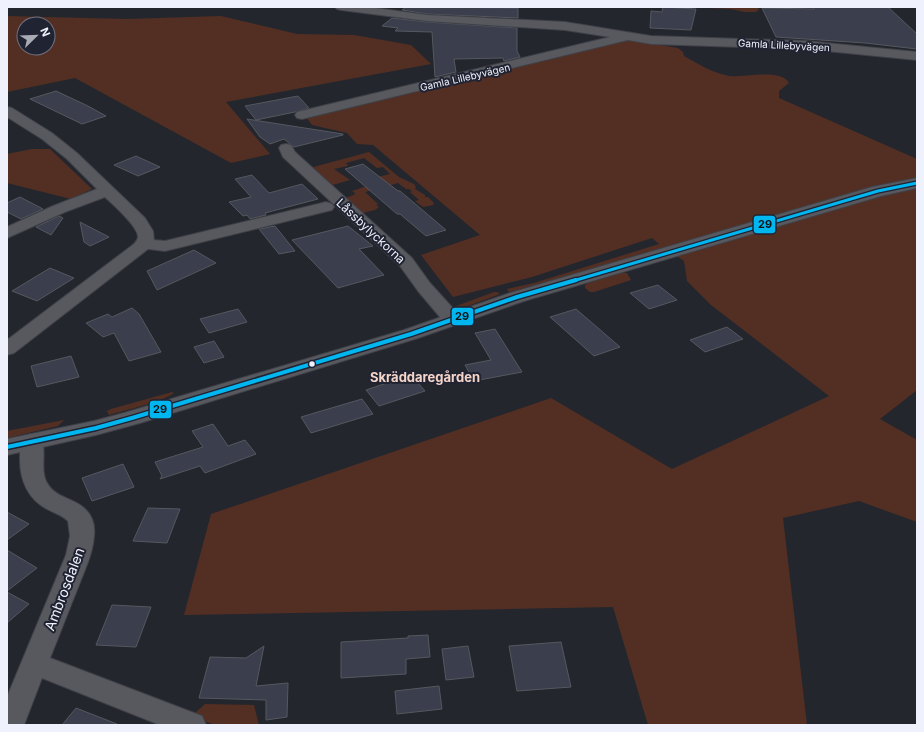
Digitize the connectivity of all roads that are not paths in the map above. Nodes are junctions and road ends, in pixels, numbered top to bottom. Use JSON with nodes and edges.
{"nodes":[{"id":1,"x":341,"y":7,"type":"edge"},
{"id":2,"x":627,"y":36,"type":"junction"},
{"id":3,"x":917,"y":56,"type":"edge"},
{"id":4,"x":7,"y":111,"type":"edge"},
{"id":5,"x":302,"y":115,"type":"dead end"},
{"id":6,"x":286,"y":148,"type":"dead end"},
{"id":7,"x":917,"y":183,"type":"edge"},
{"id":8,"x":107,"y":191,"type":"junction"},
{"id":9,"x":326,"y":207,"type":"dead end"},
{"id":10,"x":7,"y":233,"type":"edge"},
{"id":11,"x":144,"y":244,"type":"junction"},
{"id":12,"x":452,"y":319,"type":"junction"},
{"id":13,"x":9,"y":344,"type":"edge"},
{"id":14,"x":32,"y":442,"type":"junction"},
{"id":15,"x":7,"y":446,"type":"edge"},
{"id":16,"x":35,"y":664,"type":"junction"},
{"id":17,"x":10,"y":725,"type":"edge"},
{"id":18,"x":192,"y":725,"type":"edge"}],
"edges":[{"from":1,"to":2,"type":"street","name":"Gamla Lillebyvägen"},
{"from":2,"to":3,"type":"street","name":"Gamla Lillebyvägen"},
{"from":2,"to":5,"type":"street","name":"Gamla Lillebyvägen"},
{"from":4,"to":8,"type":"street"},
{"from":6,"to":12,"type":"street","name":"Låssbylyckorna"},
{"from":7,"to":12,"type":"street"},
{"from":8,"to":10,"type":"street"},
{"from":8,"to":11,"type":"street"},
{"from":9,"to":11,"type":"street"},
{"from":11,"to":13,"type":"street"},
{"from":12,"to":14,"type":"street"},
{"from":14,"to":15,"type":"street"},
{"from":14,"to":16,"type":"street","name":"Ambrosdalen"},
{"from":16,"to":17,"type":"street","name":"Ambrosdalen"},
{"from":16,"to":18,"type":"street"}]}
